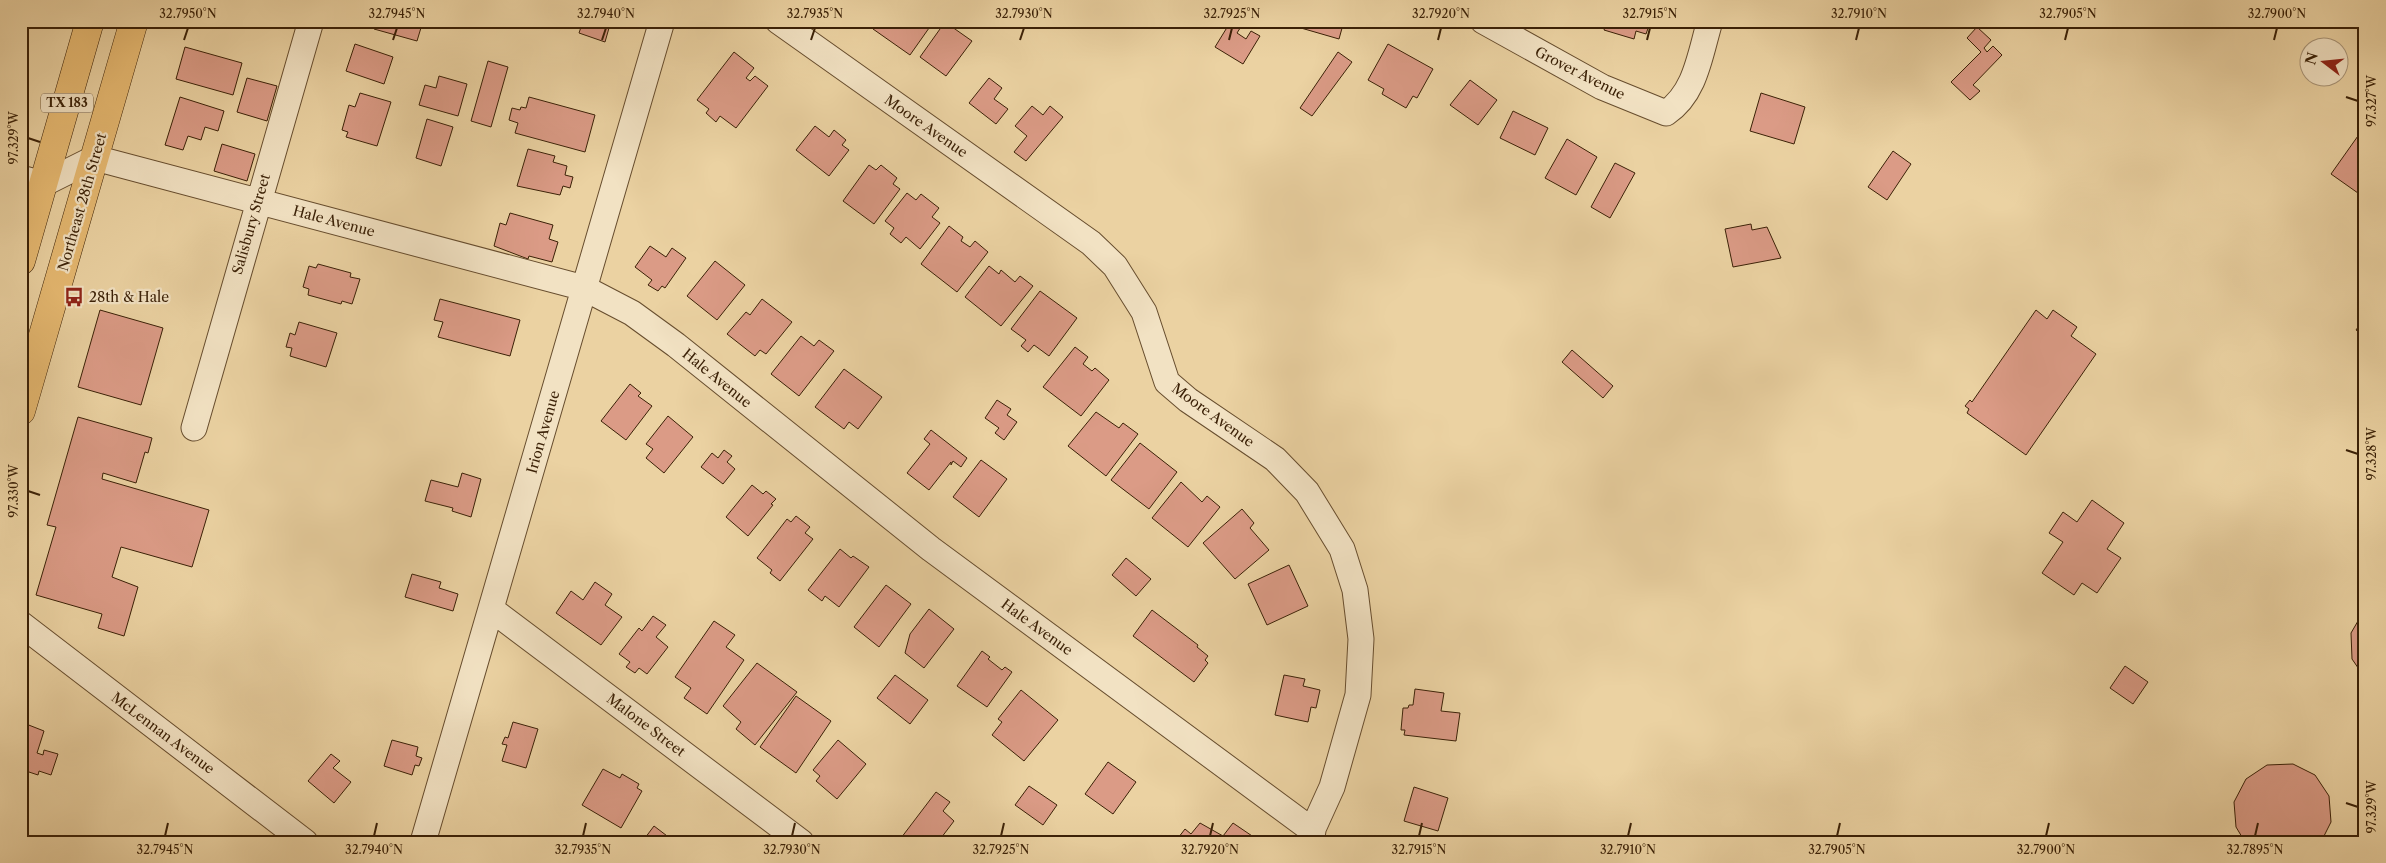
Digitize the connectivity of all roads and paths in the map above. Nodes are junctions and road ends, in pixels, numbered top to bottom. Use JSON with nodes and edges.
{"nodes":[{"id":1,"x":90,"y":21,"type":"edge"},
{"id":2,"x":134,"y":21,"type":"edge"},
{"id":3,"x":311,"y":21,"type":"edge"},
{"id":4,"x":662,"y":21,"type":"edge"},
{"id":5,"x":778,"y":21,"type":"edge"},
{"id":6,"x":1483,"y":21,"type":"edge"},
{"id":7,"x":1710,"y":21,"type":"edge"},
{"id":8,"x":95,"y":158,"type":"junction"},
{"id":9,"x":32,"y":181,"type":"edge"},
{"id":10,"x":258,"y":201,"type":"junction"},
{"id":11,"x":21,"y":261,"type":"edge"},
{"id":12,"x":584,"y":288,"type":"junction"},
{"id":13,"x":21,"y":411,"type":"edge"},
{"id":14,"x":194,"y":428,"type":"dead end"},
{"id":15,"x":491,"y":609,"type":"junction"},
{"id":16,"x":21,"y":624,"type":"edge"},
{"id":17,"x":1310,"y":836,"type":"edge"},
{"id":18,"x":305,"y":842,"type":"edge"},
{"id":19,"x":423,"y":842,"type":"edge"},
{"id":20,"x":801,"y":842,"type":"edge"}],
"edges":[{"from":1,"to":9,"type":"main road","number":"TX 183"},
{"from":2,"to":8,"type":"main road","name":"Northeast 28th Street","number":"TX 183"},
{"from":3,"to":10,"type":"street","name":"Salisbury Street"},
{"from":4,"to":12,"type":"street","name":"Irion Avenue"},
{"from":5,"to":17,"type":"street","name":"Moore Avenue"},
{"from":6,"to":7,"type":"street","name":"Grover Avenue"},
{"from":8,"to":9,"type":"street"},
{"from":8,"to":10,"type":"street","name":"Hale Avenue"},
{"from":8,"to":13,"type":"main road","name":"Northeast 28th Street","number":"TX 183"},
{"from":9,"to":11,"type":"main road","number":"TX 183"},
{"from":10,"to":12,"type":"street","name":"Hale Avenue"},
{"from":10,"to":14,"type":"street","name":"Salisbury Street"},
{"from":12,"to":15,"type":"street","name":"Irion Avenue"},
{"from":12,"to":17,"type":"street","name":"Hale Avenue"},
{"from":15,"to":19,"type":"street","name":"Irion Avenue"},
{"from":15,"to":20,"type":"street","name":"Malone Street"},
{"from":16,"to":18,"type":"street","name":"McLennan Avenue"}]}
